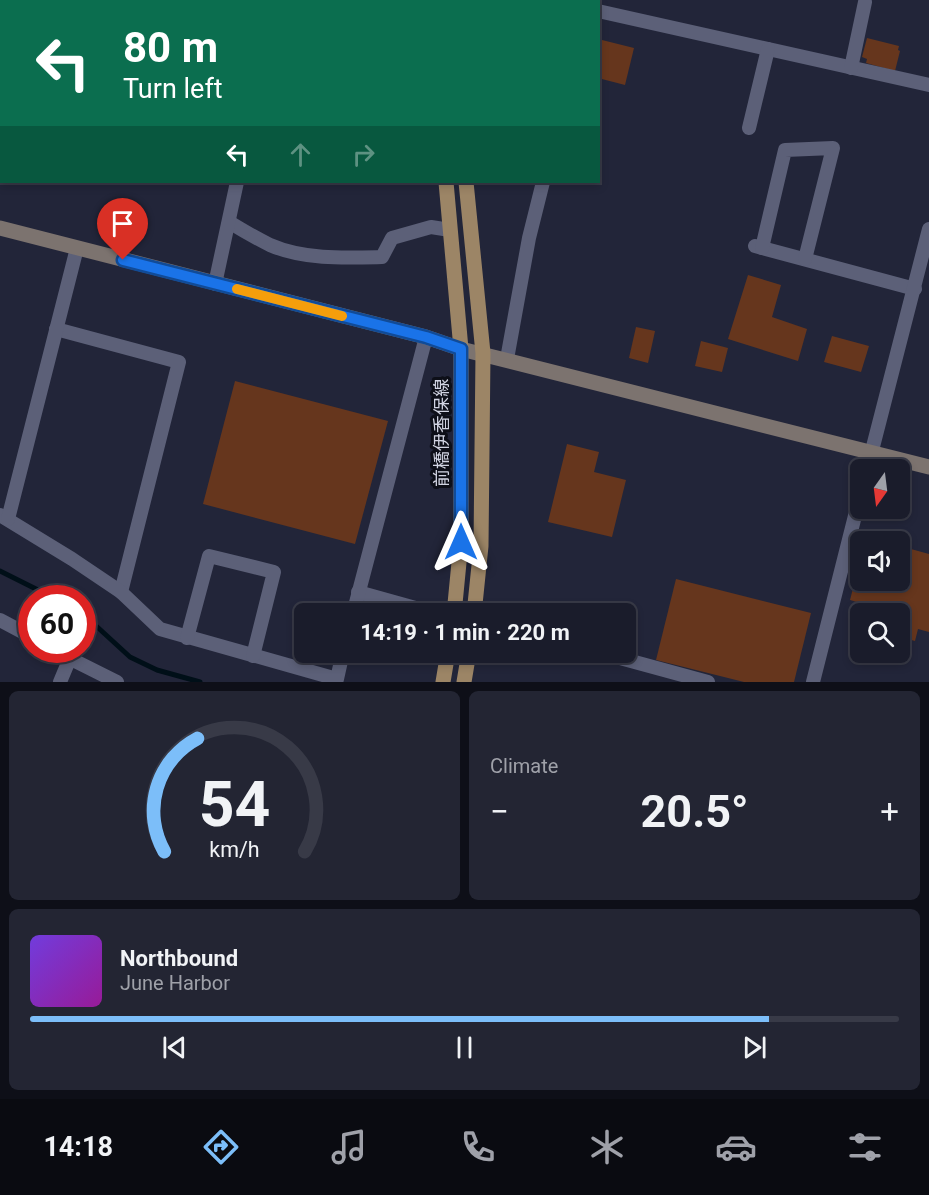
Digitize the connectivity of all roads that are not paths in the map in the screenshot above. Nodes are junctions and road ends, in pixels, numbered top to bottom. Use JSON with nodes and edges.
{"nodes":[{"id":1,"x":865,"y":2,"type":"dead end"},
{"id":2,"x":600,"y":11,"type":"edge"},
{"id":3,"x":768,"y":49,"type":"junction"},
{"id":4,"x":851,"y":68,"type":"junction"},
{"id":5,"x":929,"y":85,"type":"edge"},
{"id":6,"x":749,"y":128,"type":"dead end"},
{"id":7,"x":237,"y":183,"type":"edge"},
{"id":8,"x":446,"y":183,"type":"edge"},
{"id":9,"x":466,"y":183,"type":"edge"},
{"id":10,"x":543,"y":183,"type":"edge"},
{"id":11,"x":229,"y":222,"type":"junction"},
{"id":12,"x":0,"y":228,"type":"edge"},
{"id":13,"x":929,"y":229,"type":"edge"},
{"id":14,"x":450,"y":230,"type":"junction"},
{"id":15,"x":77,"y":248,"type":"junction"},
{"id":16,"x":805,"y":259,"type":"junction"},
{"id":17,"x":925,"y":268,"type":"edge"},
{"id":18,"x":215,"y":284,"type":"junction"},
{"id":19,"x":915,"y":289,"type":"junction"},
{"id":20,"x":56,"y":329,"type":"junction"},
{"id":21,"x":426,"y":337,"type":"junction"},
{"id":22,"x":461,"y":349,"type":"junction"},
{"id":23,"x":483,"y":353,"type":"junction"},
{"id":24,"x":507,"y":359,"type":"junction"},
{"id":25,"x":871,"y":452,"type":"junction"},
{"id":26,"x":869,"y":459,"type":"edge"},
{"id":27,"x":929,"y":466,"type":"edge"},
{"id":28,"x":4,"y":517,"type":"edge"},
{"id":29,"x":854,"y":519,"type":"edge"},
{"id":30,"x":122,"y":592,"type":"junction"},
{"id":31,"x":358,"y":592,"type":"junction"},
{"id":32,"x":356,"y":603,"type":"edge"},
{"id":33,"x":398,"y":603,"type":"edge"},
{"id":34,"x":455,"y":603,"type":"edge"},
{"id":35,"x":475,"y":603,"type":"edge"},
{"id":36,"x":0,"y":620,"type":"edge"},
{"id":37,"x":18,"y":630,"type":"edge"},
{"id":38,"x":187,"y":638,"type":"junction"},
{"id":39,"x":253,"y":656,"type":"junction"},
{"id":40,"x":636,"y":662,"type":"edge"},
{"id":41,"x":68,"y":663,"type":"edge"},
{"id":42,"x":80,"y":663,"type":"edge"},
{"id":43,"x":341,"y":663,"type":"edge"},
{"id":44,"x":446,"y":663,"type":"edge"},
{"id":45,"x":467,"y":663,"type":"edge"},
{"id":46,"x":337,"y":680,"type":"edge"},
{"id":47,"x":60,"y":682,"type":"edge"},
{"id":48,"x":117,"y":682,"type":"edge"},
{"id":49,"x":443,"y":682,"type":"edge"},
{"id":50,"x":464,"y":682,"type":"edge"},
{"id":51,"x":708,"y":682,"type":"edge"},
{"id":52,"x":813,"y":682,"type":"edge"}],
"edges":[{"from":1,"to":4,"type":"street"},
{"from":2,"to":3,"type":"street"},
{"from":3,"to":4,"type":"street"},
{"from":3,"to":6,"type":"street"},
{"from":4,"to":5,"type":"street"},
{"from":7,"to":11,"type":"street"},
{"from":8,"to":14,"type":"main road","name":"前橋伊香保線"},
{"from":9,"to":23,"type":"main road"},
{"from":10,"to":24,"type":"street"},
{"from":11,"to":14,"type":"street"},
{"from":11,"to":18,"type":"street"},
{"from":12,"to":15,"type":"street"},
{"from":13,"to":17,"type":"street"},
{"from":14,"to":22,"type":"main road","name":"前橋伊香保線"},
{"from":15,"to":18,"type":"street"},
{"from":15,"to":20,"type":"street"},
{"from":16,"to":16,"type":"street"},
{"from":16,"to":19,"type":"street"},
{"from":17,"to":19,"type":"street"},
{"from":18,"to":21,"type":"street"},
{"from":19,"to":25,"type":"street"},
{"from":20,"to":28,"type":"street"},
{"from":20,"to":30,"type":"street"},
{"from":21,"to":22,"type":"street"},
{"from":21,"to":31,"type":"street"},
{"from":22,"to":23,"type":"street"},
{"from":22,"to":34,"type":"main road","name":"前橋伊香保線"},
{"from":23,"to":24,"type":"street"},
{"from":23,"to":35,"type":"main road"},
{"from":24,"to":25,"type":"street"},
{"from":25,"to":26,"type":"street"},
{"from":25,"to":27,"type":"street"},
{"from":28,"to":30,"type":"street"},
{"from":29,"to":52,"type":"street"},
{"from":30,"to":38,"type":"street"},
{"from":31,"to":32,"type":"street"},
{"from":31,"to":33,"type":"street"},
{"from":36,"to":37,"type":"street"},
{"from":38,"to":39,"type":"street"},
{"from":38,"to":39,"type":"street"},
{"from":39,"to":46,"type":"street"},
{"from":40,"to":51,"type":"street"},
{"from":41,"to":47,"type":"street"},
{"from":42,"to":48,"type":"street"},
{"from":43,"to":46,"type":"street"},
{"from":44,"to":49,"type":"main road"},
{"from":45,"to":50,"type":"main road"}]}
